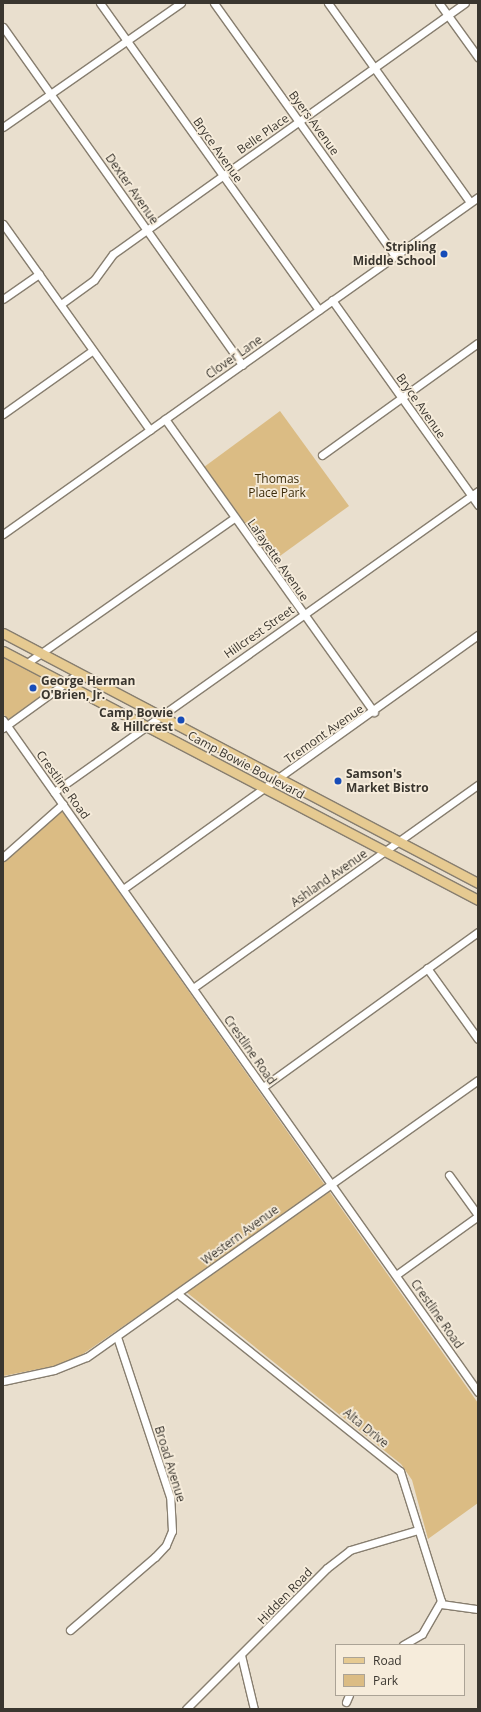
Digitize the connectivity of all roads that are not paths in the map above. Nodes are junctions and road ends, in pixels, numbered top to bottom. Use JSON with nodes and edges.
{"nodes":[{"id":1,"x":100,"y":3,"type":"edge"},
{"id":2,"x":181,"y":3,"type":"edge"},
{"id":3,"x":214,"y":3,"type":"edge"},
{"id":4,"x":328,"y":3,"type":"edge"},
{"id":5,"x":439,"y":3,"type":"edge"},
{"id":6,"x":465,"y":3,"type":"edge"},
{"id":7,"x":448,"y":15,"type":"junction"},
{"id":8,"x":3,"y":27,"type":"edge"},
{"id":9,"x":127,"y":40,"type":"junction"},
{"id":10,"x":478,"y":57,"type":"edge"},
{"id":11,"x":374,"y":68,"type":"junction"},
{"id":12,"x":51,"y":94,"type":"junction"},
{"id":13,"x":299,"y":122,"type":"junction"},
{"id":14,"x":3,"y":127,"type":"edge"},
{"id":15,"x":223,"y":176,"type":"junction"},
{"id":16,"x":478,"y":197,"type":"edge"},
{"id":17,"x":470,"y":202,"type":"junction"},
{"id":18,"x":3,"y":224,"type":"edge"},
{"id":19,"x":147,"y":230,"type":"junction"},
{"id":20,"x":395,"y":256,"type":"junction"},
{"id":21,"x":39,"y":274,"type":"junction"},
{"id":22,"x":3,"y":299,"type":"edge"},
{"id":23,"x":332,"y":300,"type":"junction"},
{"id":24,"x":61,"y":304,"type":"junction"},
{"id":25,"x":319,"y":310,"type":"junction"},
{"id":26,"x":478,"y":343,"type":"edge"},
{"id":27,"x":93,"y":350,"type":"junction"},
{"id":28,"x":242,"y":365,"type":"junction"},
{"id":29,"x":402,"y":398,"type":"junction"},
{"id":30,"x":3,"y":414,"type":"edge"},
{"id":31,"x":165,"y":419,"type":"junction"},
{"id":32,"x":150,"y":430,"type":"junction"},
{"id":33,"x":322,"y":455,"type":"dead end"},
{"id":34,"x":478,"y":491,"type":"edge"},
{"id":35,"x":471,"y":496,"type":"junction"},
{"id":36,"x":478,"y":505,"type":"edge"},
{"id":37,"x":234,"y":518,"type":"junction"},
{"id":38,"x":3,"y":534,"type":"edge"},
{"id":39,"x":303,"y":615,"type":"junction"},
{"id":40,"x":3,"y":633,"type":"edge"},
{"id":41,"x":478,"y":636,"type":"edge"},
{"id":42,"x":3,"y":651,"type":"edge"},
{"id":43,"x":41,"y":653,"type":"junction"},
{"id":44,"x":27,"y":663,"type":"junction"},
{"id":45,"x":79,"y":673,"type":"junction"},
{"id":46,"x":65,"y":683,"type":"junction"},
{"id":47,"x":374,"y":712,"type":"junction"},
{"id":48,"x":160,"y":716,"type":"junction"},
{"id":49,"x":4,"y":725,"type":"edge"},
{"id":50,"x":146,"y":726,"type":"junction"},
{"id":51,"x":279,"y":779,"type":"junction"},
{"id":52,"x":478,"y":785,"type":"edge"},
{"id":53,"x":265,"y":789,"type":"junction"},
{"id":54,"x":54,"y":792,"type":"junction"},
{"id":55,"x":63,"y":804,"type":"junction"},
{"id":56,"x":399,"y":841,"type":"junction"},
{"id":57,"x":385,"y":852,"type":"junction"},
{"id":58,"x":3,"y":857,"type":"edge"},
{"id":59,"x":478,"y":883,"type":"edge"},
{"id":60,"x":123,"y":889,"type":"junction"},
{"id":61,"x":478,"y":900,"type":"edge"},
{"id":62,"x":478,"y":932,"type":"edge"},
{"id":63,"x":427,"y":968,"type":"junction"},
{"id":64,"x":193,"y":988,"type":"junction"},
{"id":65,"x":478,"y":1039,"type":"edge"},
{"id":66,"x":478,"y":1080,"type":"edge"},
{"id":67,"x":263,"y":1087,"type":"junction"},
{"id":68,"x":449,"y":1175,"type":"dead end"},
{"id":69,"x":332,"y":1184,"type":"junction"},
{"id":70,"x":478,"y":1216,"type":"edge"},
{"id":71,"x":396,"y":1275,"type":"junction"},
{"id":72,"x":178,"y":1294,"type":"junction"},
{"id":73,"x":118,"y":1337,"type":"junction"},
{"id":74,"x":3,"y":1381,"type":"edge"},
{"id":75,"x":478,"y":1392,"type":"edge"},
{"id":76,"x":418,"y":1530,"type":"junction"},
{"id":77,"x":441,"y":1604,"type":"junction"},
{"id":78,"x":478,"y":1609,"type":"edge"},
{"id":79,"x":70,"y":1630,"type":"dead end"},
{"id":80,"x":405,"y":1644,"type":"edge"},
{"id":81,"x":241,"y":1655,"type":"junction"},
{"id":82,"x":186,"y":1709,"type":"edge"},
{"id":83,"x":254,"y":1709,"type":"edge"}],
"edges":[{"from":1,"to":9,"type":"street","name":"Bryce Avenue"},
{"from":2,"to":9,"type":"street"},
{"from":3,"to":13,"type":"street","name":"Byers Avenue"},
{"from":4,"to":11,"type":"street"},
{"from":5,"to":7,"type":"street"},
{"from":6,"to":7,"type":"street","name":"Belle Place"},
{"from":7,"to":10,"type":"street"},
{"from":7,"to":11,"type":"street","name":"Belle Place"},
{"from":8,"to":12,"type":"street","name":"Dexter Avenue"},
{"from":9,"to":12,"type":"street"},
{"from":9,"to":15,"type":"street","name":"Bryce Avenue"},
{"from":11,"to":13,"type":"street","name":"Belle Place"},
{"from":11,"to":17,"type":"street"},
{"from":12,"to":14,"type":"street"},
{"from":12,"to":19,"type":"street","name":"Dexter Avenue"},
{"from":13,"to":15,"type":"street","name":"Belle Place"},
{"from":13,"to":20,"type":"street","name":"Byers Avenue"},
{"from":15,"to":19,"type":"street","name":"Belle Place"},
{"from":15,"to":25,"type":"street","name":"Bryce Avenue"},
{"from":16,"to":17,"type":"street","name":"Clover Lane"},
{"from":17,"to":20,"type":"street","name":"Clover Lane"},
{"from":18,"to":21,"type":"street"},
{"from":19,"to":24,"type":"street","name":"Belle Place"},
{"from":19,"to":28,"type":"street","name":"Dexter Avenue"},
{"from":20,"to":23,"type":"street","name":"Clover Lane"},
{"from":21,"to":22,"type":"street"},
{"from":21,"to":24,"type":"street"},
{"from":23,"to":25,"type":"street","name":"Clover Lane"},
{"from":23,"to":29,"type":"street","name":"Bryce Avenue"},
{"from":24,"to":27,"type":"street"},
{"from":25,"to":28,"type":"street","name":"Clover Lane"},
{"from":26,"to":29,"type":"street"},
{"from":27,"to":30,"type":"street"},
{"from":27,"to":32,"type":"street"},
{"from":28,"to":31,"type":"street","name":"Clover Lane"},
{"from":29,"to":33,"type":"street"},
{"from":29,"to":35,"type":"street","name":"Bryce Avenue"},
{"from":31,"to":32,"type":"street","name":"Clover Lane"},
{"from":31,"to":37,"type":"street","name":"Lafayette Avenue"},
{"from":32,"to":38,"type":"street","name":"Clover Lane"},
{"from":34,"to":35,"type":"street","name":"Hillcrest Street"},
{"from":35,"to":36,"type":"street","name":"Bryce Avenue"},
{"from":35,"to":39,"type":"street","name":"Hillcrest Street"},
{"from":37,"to":39,"type":"street","name":"Lafayette Avenue"},
{"from":37,"to":43,"type":"street"},
{"from":39,"to":47,"type":"street","name":"Lafayette Avenue"},
{"from":39,"to":48,"type":"street","name":"Hillcrest Street"},
{"from":40,"to":43,"type":"main road","name":"Camp Bowie Boulevard"},
{"from":41,"to":47,"type":"street","name":"Tremont Avenue"},
{"from":42,"to":44,"type":"main road","name":"Camp Bowie Boulevard"},
{"from":43,"to":44,"type":"street"},
{"from":43,"to":45,"type":"main road","name":"Camp Bowie Boulevard"},
{"from":44,"to":46,"type":"main road","name":"Camp Bowie Boulevard"},
{"from":45,"to":46,"type":"street"},
{"from":45,"to":48,"type":"main road","name":"Camp Bowie Boulevard"},
{"from":46,"to":49,"type":"street"},
{"from":46,"to":50,"type":"main road","name":"Camp Bowie Boulevard"},
{"from":47,"to":51,"type":"street","name":"Tremont Avenue"},
{"from":48,"to":50,"type":"street","name":"Hillcrest Street"},
{"from":48,"to":51,"type":"main road","name":"Camp Bowie Boulevard"},
{"from":49,"to":54,"type":"street","name":"Crestline Road"},
{"from":50,"to":53,"type":"main road","name":"Camp Bowie Boulevard"},
{"from":50,"to":54,"type":"street","name":"Hillcrest Street"},
{"from":51,"to":53,"type":"street","name":"Tremont Avenue"},
{"from":51,"to":56,"type":"main road","name":"Camp Bowie Boulevard"},
{"from":52,"to":56,"type":"street","name":"Ashland Avenue"},
{"from":53,"to":57,"type":"main road","name":"Camp Bowie Boulevard"},
{"from":53,"to":60,"type":"street","name":"Tremont Avenue"},
{"from":54,"to":55,"type":"street","name":"Crestline Road"},
{"from":55,"to":58,"type":"street"},
{"from":55,"to":60,"type":"street","name":"Crestline Road"},
{"from":56,"to":57,"type":"street","name":"Ashland Avenue"},
{"from":56,"to":59,"type":"main road","name":"Camp Bowie Boulevard"},
{"from":57,"to":61,"type":"main road","name":"Camp Bowie Boulevard"},
{"from":57,"to":64,"type":"street","name":"Ashland Avenue"},
{"from":60,"to":64,"type":"street","name":"Crestline Road"},
{"from":62,"to":63,"type":"street"},
{"from":63,"to":65,"type":"street"},
{"from":63,"to":67,"type":"street"},
{"from":64,"to":67,"type":"street","name":"Crestline Road"},
{"from":66,"to":69,"type":"street","name":"Western Avenue"},
{"from":67,"to":69,"type":"street","name":"Crestline Road"},
{"from":68,"to":70,"type":"street"},
{"from":69,"to":71,"type":"street","name":"Crestline Road"},
{"from":69,"to":72,"type":"street","name":"Western Avenue"},
{"from":70,"to":71,"type":"street"},
{"from":71,"to":75,"type":"street","name":"Crestline Road"},
{"from":72,"to":73,"type":"street","name":"Western Avenue"},
{"from":72,"to":76,"type":"street","name":"Alta Drive"},
{"from":73,"to":74,"type":"street","name":"Western Avenue"},
{"from":73,"to":79,"type":"street","name":"Broad Avenue"},
{"from":76,"to":77,"type":"street","name":"Alta Drive"},
{"from":76,"to":81,"type":"street","name":"Hidden Road"},
{"from":77,"to":78,"type":"street"},
{"from":77,"to":80,"type":"street"},
{"from":81,"to":82,"type":"street","name":"Hidden Road"},
{"from":81,"to":83,"type":"street"}]}
